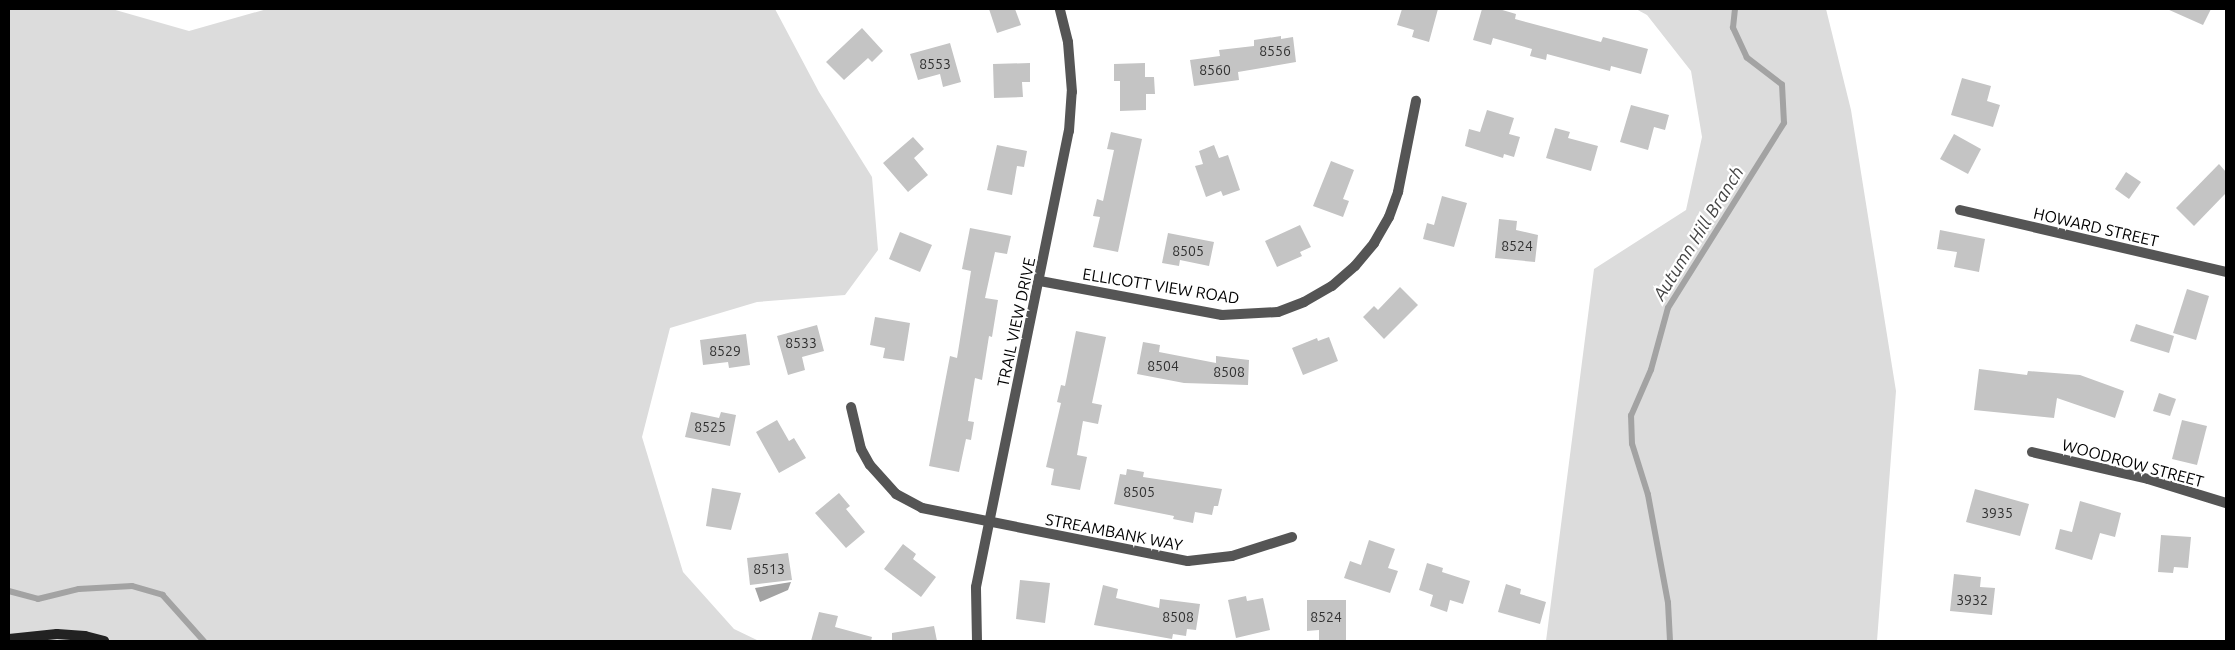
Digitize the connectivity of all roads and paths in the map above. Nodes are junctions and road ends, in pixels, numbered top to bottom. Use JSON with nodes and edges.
{"nodes":[{"id":1,"x":1060,"y":9,"type":"edge"},
{"id":2,"x":1416,"y":102,"type":"dead end"},
{"id":3,"x":1960,"y":210,"type":"dead end"},
{"id":4,"x":2226,"y":272,"type":"edge"},
{"id":5,"x":1040,"y":282,"type":"junction"},
{"id":6,"x":851,"y":407,"type":"dead end"},
{"id":7,"x":2032,"y":452,"type":"dead end"},
{"id":8,"x":2226,"y":503,"type":"edge"},
{"id":9,"x":988,"y":523,"type":"junction"},
{"id":10,"x":1292,"y":537,"type":"dead end"},
{"id":11,"x":9,"y":639,"type":"edge"},
{"id":12,"x":104,"y":641,"type":"edge"},
{"id":13,"x":977,"y":641,"type":"edge"}],
"edges":[{"from":1,"to":5,"type":"street","name":"TRAIL VIEW DRIVE"},
{"from":2,"to":5,"type":"street","name":"ELLICOTT VIEW ROAD"},
{"from":3,"to":4,"type":"street","name":"HOWARD STREET"},
{"from":5,"to":9,"type":"street","name":"TRAIL VIEW DRIVE"},
{"from":6,"to":9,"type":"street","name":"STREAMBANK WAY"},
{"from":7,"to":8,"type":"street","name":"WOODROW STREET"},
{"from":9,"to":10,"type":"street","name":"STREAMBANK WAY"},
{"from":9,"to":13,"type":"street","name":"TRAIL VIEW DRIVE"},
{"from":11,"to":12,"type":"street"}]}
